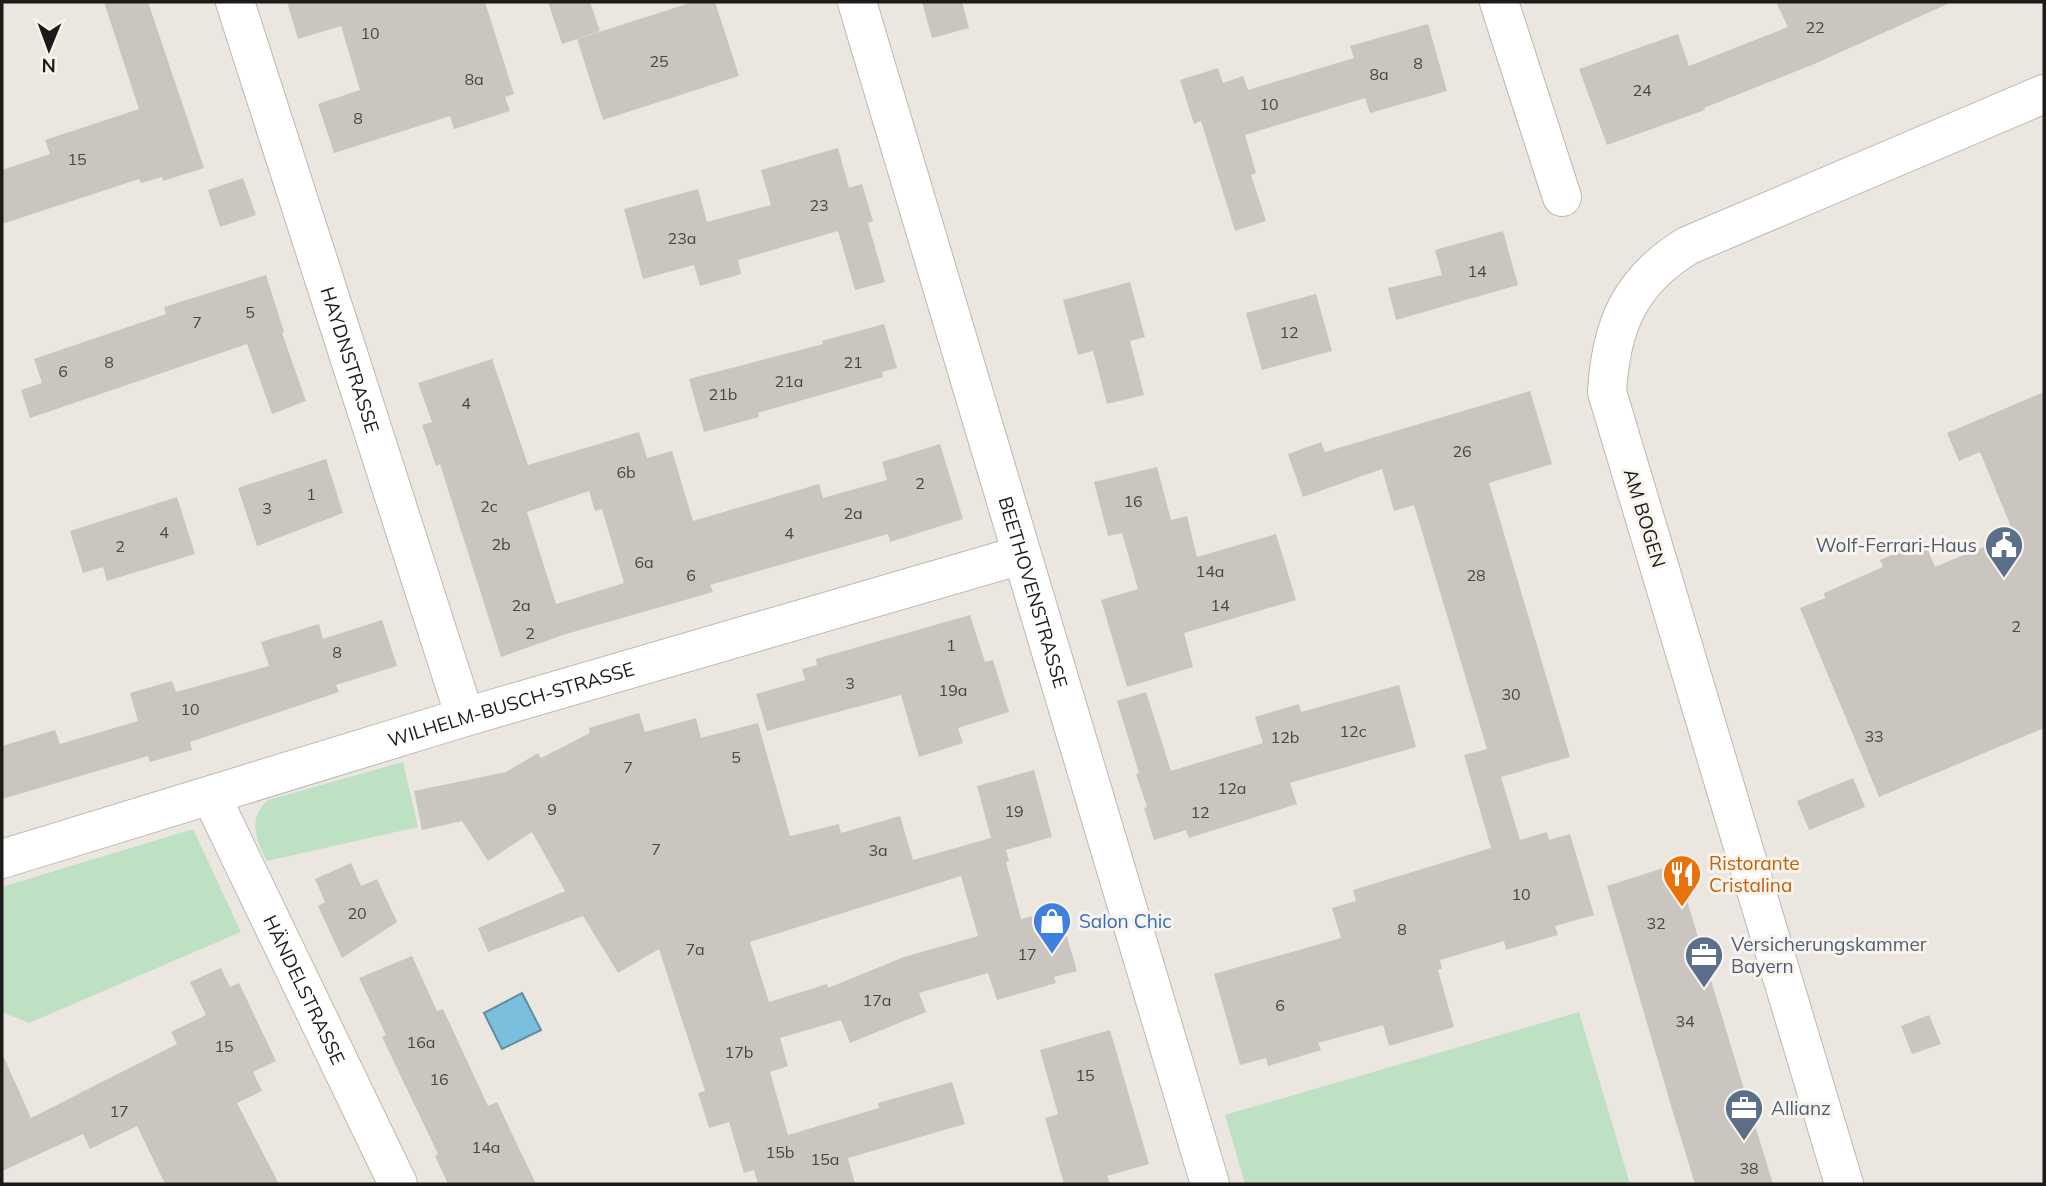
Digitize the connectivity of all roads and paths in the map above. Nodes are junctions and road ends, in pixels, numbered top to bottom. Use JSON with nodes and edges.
{"nodes":[{"id":1,"x":235,"y":2,"type":"edge"},
{"id":2,"x":857,"y":2,"type":"edge"},
{"id":3,"x":1499,"y":2,"type":"edge"},
{"id":4,"x":2044,"y":94,"type":"edge"},
{"id":5,"x":1562,"y":197,"type":"dead end"},
{"id":6,"x":1021,"y":555,"type":"junction"},
{"id":7,"x":465,"y":717,"type":"junction"},
{"id":8,"x":211,"y":796,"type":"junction"},
{"id":9,"x":2,"y":859,"type":"edge"},
{"id":10,"x":398,"y":1184,"type":"edge"},
{"id":11,"x":1210,"y":1184,"type":"edge"},
{"id":12,"x":1844,"y":1184,"type":"edge"}],
"edges":[{"from":1,"to":7,"type":"street","name":"HAYDNSTRASSE"},
{"from":2,"to":6,"type":"street","name":"BEETHOVENSTRASSE"},
{"from":3,"to":5,"type":"street"},
{"from":4,"to":12,"type":"street","name":"AM BOGEN"},
{"from":6,"to":7,"type":"street","name":"WILHELM-BUSCH-STRASSE"},
{"from":6,"to":11,"type":"street","name":"BEETHOVENSTRASSE"},
{"from":7,"to":8,"type":"street","name":"WILHELM-BUSCH-STRASSE"},
{"from":8,"to":9,"type":"street","name":"WILHELM-BUSCH-STRASSE"},
{"from":8,"to":10,"type":"street","name":"HÄNDELSTRASSE"}]}
